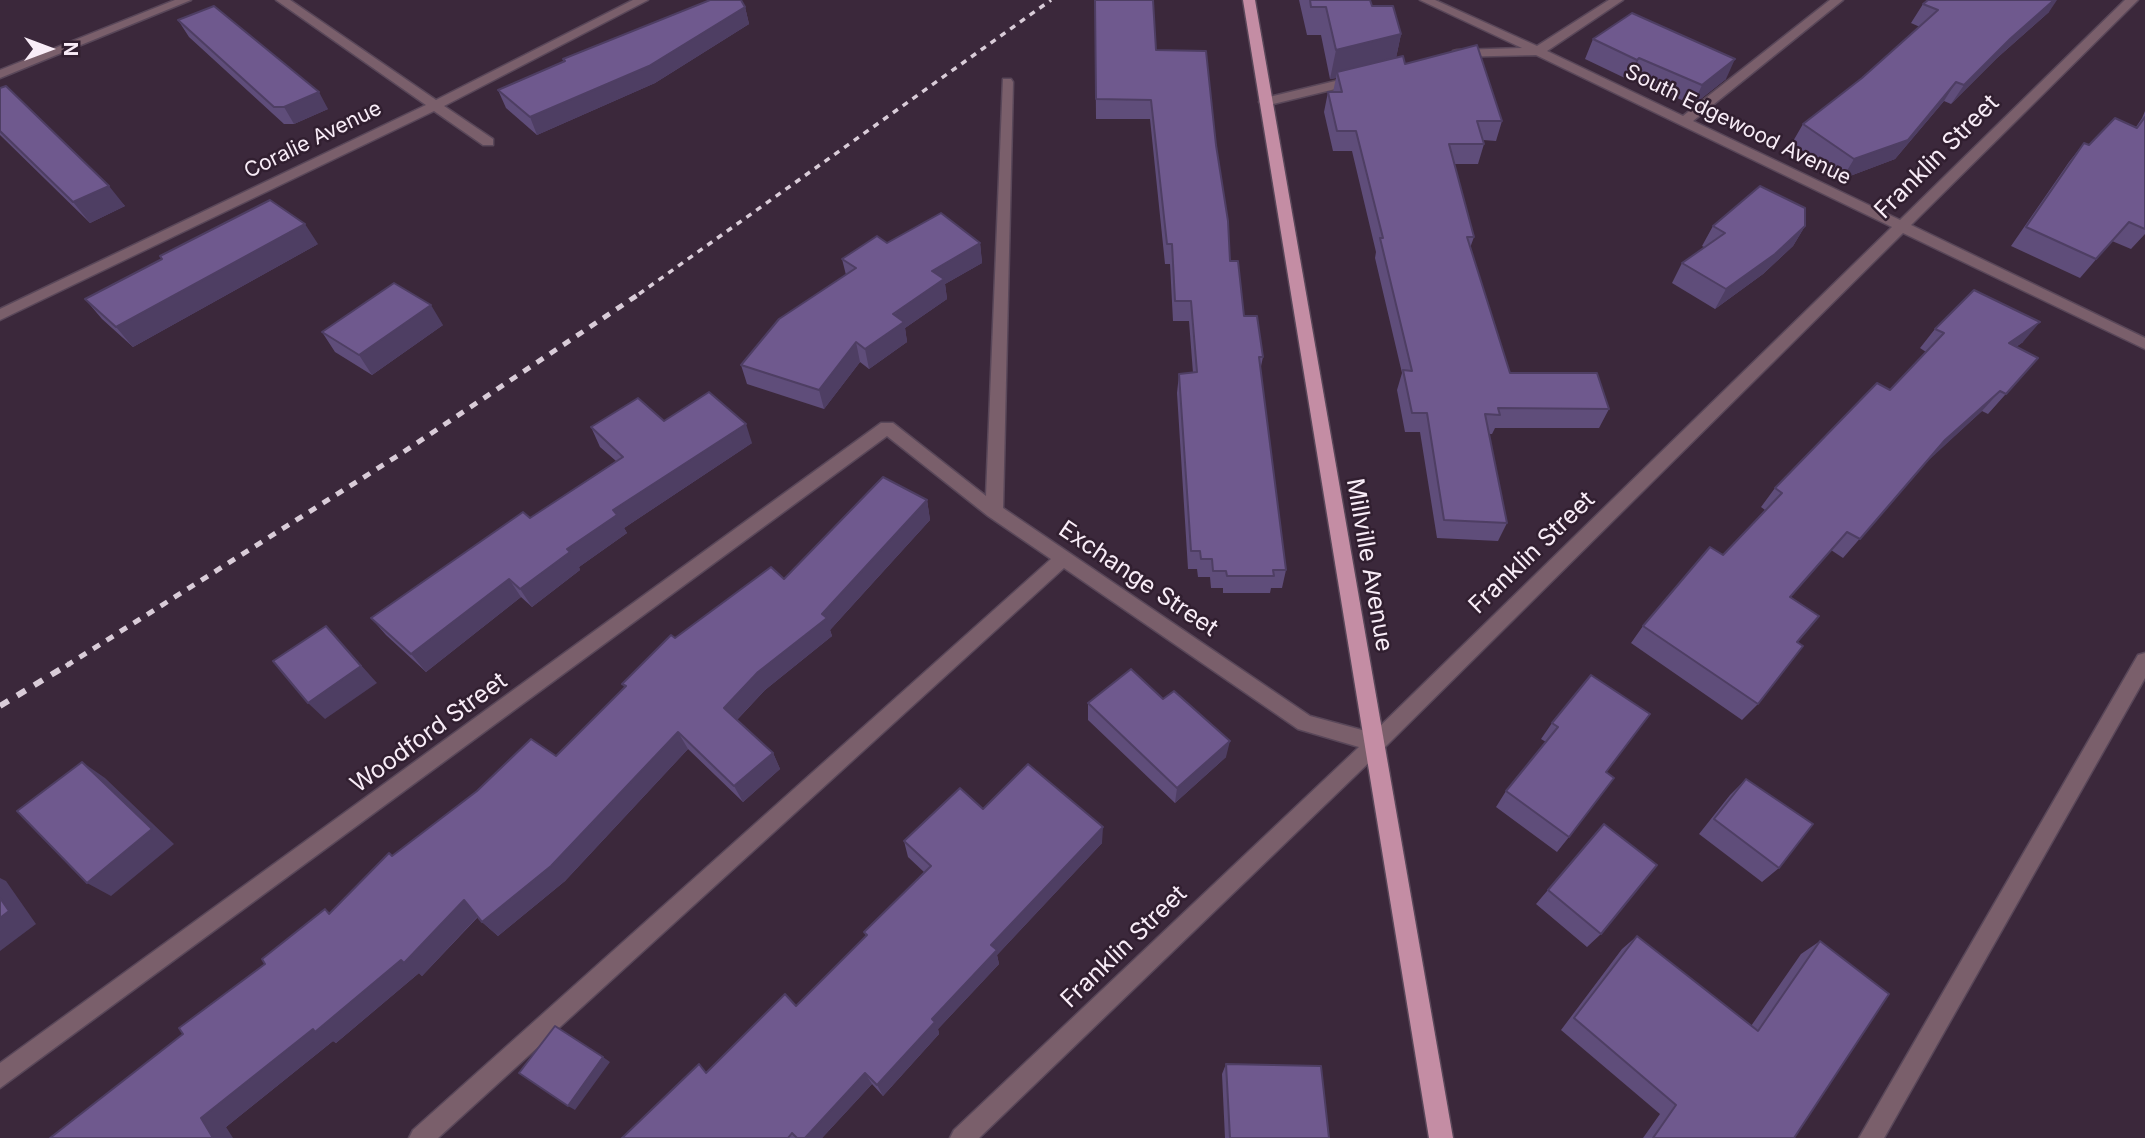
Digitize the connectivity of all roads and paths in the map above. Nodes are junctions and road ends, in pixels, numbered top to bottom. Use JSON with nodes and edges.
{"nodes":[{"id":1,"x":185,"y":0,"type":"edge"},
{"id":2,"x":282,"y":0,"type":"edge"},
{"id":3,"x":642,"y":0,"type":"edge"},
{"id":4,"x":1249,"y":0,"type":"edge"},
{"id":5,"x":1426,"y":0,"type":"edge"},
{"id":6,"x":1617,"y":0,"type":"edge"},
{"id":7,"x":1837,"y":0,"type":"edge"},
{"id":8,"x":2132,"y":0,"type":"edge"},
{"id":9,"x":1538,"y":51,"type":"junction"},
{"id":10,"x":1440,"y":58,"type":"edge"},
{"id":11,"x":0,"y":74,"type":"edge"},
{"id":12,"x":1364,"y":77,"type":"edge"},
{"id":13,"x":1007,"y":82,"type":"dead end"},
{"id":14,"x":1265,"y":102,"type":"junction"},
{"id":15,"x":434,"y":106,"type":"junction"},
{"id":16,"x":1684,"y":122,"type":"junction"},
{"id":17,"x":488,"y":142,"type":"dead end"},
{"id":18,"x":1902,"y":229,"type":"junction"},
{"id":19,"x":0,"y":315,"type":"edge"},
{"id":20,"x":2145,"y":344,"type":"edge"},
{"id":21,"x":887,"y":427,"type":"joint"},
{"id":22,"x":995,"y":511,"type":"junction"},
{"id":23,"x":1063,"y":558,"type":"junction"},
{"id":24,"x":2145,"y":661,"type":"edge"},
{"id":25,"x":1376,"y":743,"type":"junction"},
{"id":26,"x":0,"y":1077,"type":"edge"},
{"id":27,"x":986,"y":1126,"type":"edge"},
{"id":28,"x":421,"y":1138,"type":"edge"},
{"id":29,"x":962,"y":1138,"type":"edge"},
{"id":30,"x":1441,"y":1138,"type":"edge"},
{"id":31,"x":1871,"y":1138,"type":"edge"}],
"edges":[{"from":1,"to":11,"type":"street"},
{"from":2,"to":15,"type":"street"},
{"from":3,"to":15,"type":"street","name":"Coralie Avenue"},
{"from":4,"to":14,"type":"main road","name":"Millville Avenue"},
{"from":5,"to":9,"type":"street","name":"South Edgewood Avenue"},
{"from":6,"to":9,"type":"street"},
{"from":7,"to":16,"type":"street"},
{"from":8,"to":18,"type":"street","name":"Franklin Street"},
{"from":9,"to":10,"type":"street"},
{"from":9,"to":16,"type":"street","name":"South Edgewood Avenue"},
{"from":12,"to":14,"type":"street"},
{"from":13,"to":22,"type":"street"},
{"from":14,"to":25,"type":"main road","name":"Millville Avenue"},
{"from":15,"to":17,"type":"street"},
{"from":15,"to":19,"type":"street","name":"Coralie Avenue"},
{"from":16,"to":18,"type":"street","name":"South Edgewood Avenue"},
{"from":18,"to":20,"type":"street","name":"South Edgewood Avenue"},
{"from":18,"to":25,"type":"street","name":"Franklin Street"},
{"from":21,"to":22,"type":"street","name":"Exchange Street"},
{"from":21,"to":26,"type":"street","name":"Woodford Street"},
{"from":22,"to":23,"type":"street","name":"Exchange Street"},
{"from":23,"to":25,"type":"street","name":"Exchange Street"},
{"from":23,"to":28,"type":"street"},
{"from":24,"to":31,"type":"street"},
{"from":25,"to":27,"type":"street","name":"Franklin Street"},
{"from":25,"to":30,"type":"main road","name":"Millville Avenue"},
{"from":27,"to":29,"type":"street","name":"Franklin Street"}]}
